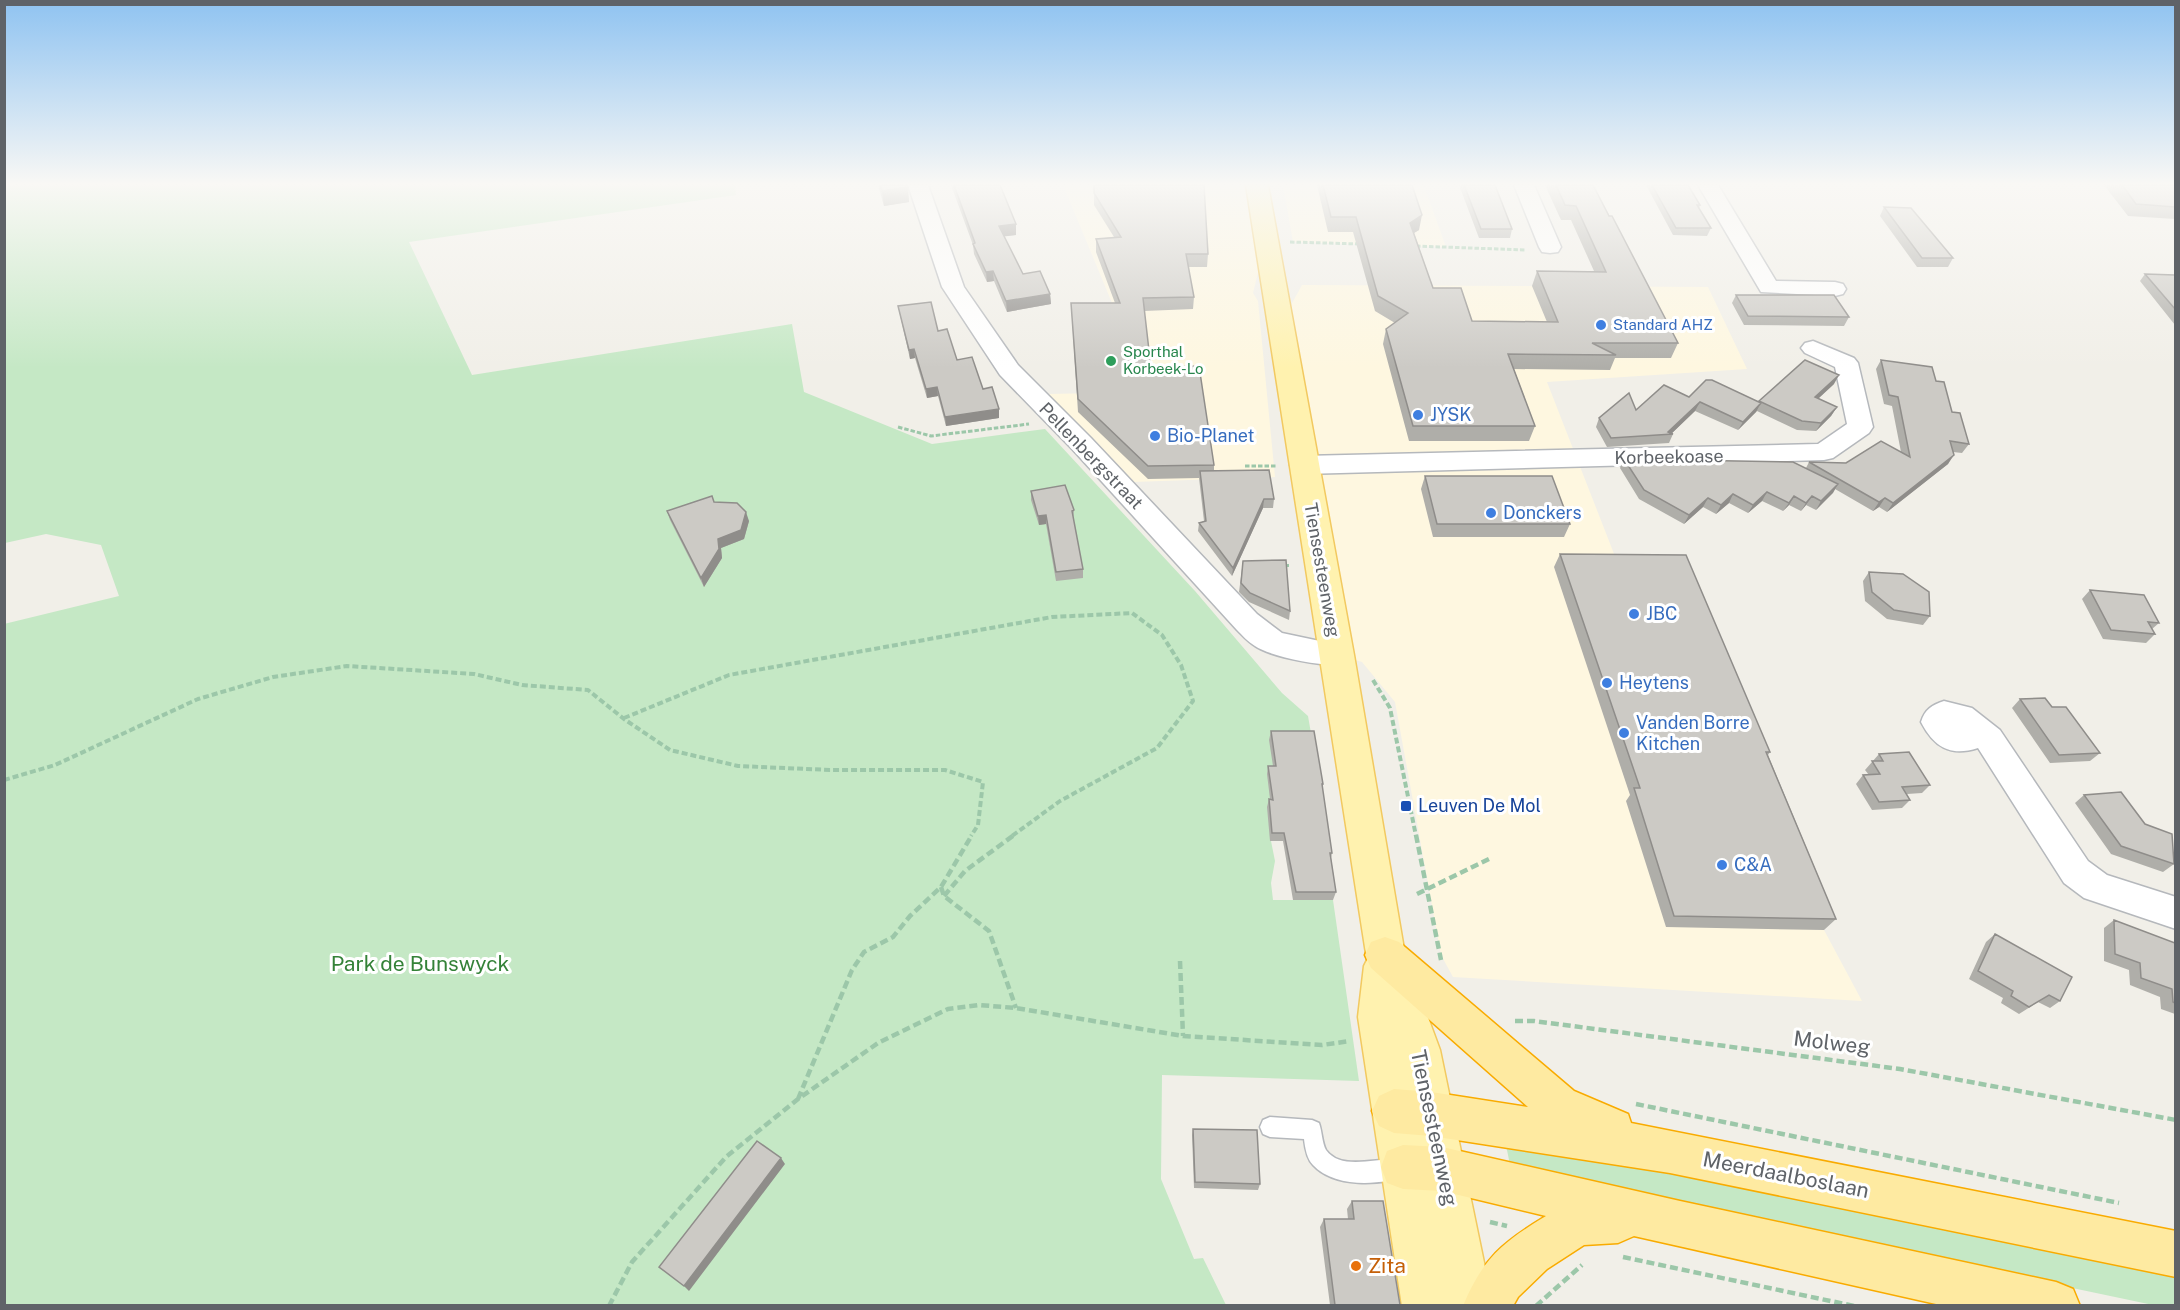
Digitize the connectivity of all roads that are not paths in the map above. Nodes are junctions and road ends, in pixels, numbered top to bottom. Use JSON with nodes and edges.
{"nodes":[{"id":1,"x":939,"y":246,"type":"edge"},
{"id":2,"x":1267,"y":246,"type":"edge"},
{"id":3,"x":1745,"y":246,"type":"edge"},
{"id":4,"x":1835,"y":290,"type":"dead end"},
{"id":5,"x":1813,"y":348,"type":"dead end"},
{"id":6,"x":1303,"y":465,"type":"junction"},
{"id":7,"x":1337,"y":655,"type":"junction"},
{"id":8,"x":1974,"y":728,"type":"dead end"},
{"id":9,"x":2175,"y":913,"type":"edge"},
{"id":10,"x":1385,"y":955,"type":"junction"},
{"id":11,"x":1412,"y":1112,"type":"junction"},
{"id":12,"x":1270,"y":1127,"type":"dead end"},
{"id":13,"x":1670,"y":1151,"type":"junction"},
{"id":14,"x":1422,"y":1168,"type":"junction"},
{"id":15,"x":1680,"y":1224,"type":"junction"},
{"id":16,"x":2175,"y":1254,"type":"edge"},
{"id":17,"x":1426,"y":1305,"type":"edge"},
{"id":18,"x":1469,"y":1305,"type":"edge"},
{"id":19,"x":1487,"y":1305,"type":"edge"},
{"id":20,"x":2056,"y":1305,"type":"edge"}],
"edges":[{"from":1,"to":7,"type":"street","name":"Pellenbergstraat"},
{"from":2,"to":6,"type":"main road","name":"Tiensesteenweg"},
{"from":3,"to":4,"type":"street"},
{"from":5,"to":6,"type":"street","name":"Korbeekoase"},
{"from":6,"to":7,"type":"main road","name":"Tiensesteenweg"},
{"from":7,"to":10,"type":"main road","name":"Tiensesteenweg"},
{"from":8,"to":9,"type":"street"},
{"from":10,"to":11,"type":"main road","name":"Tiensesteenweg"},
{"from":10,"to":11,"type":"main road","name":"Tiensesteenweg"},
{"from":10,"to":13,"type":"highway"},
{"from":11,"to":13,"type":"highway","name":"Meerdaalboslaan"},
{"from":11,"to":14,"type":"main road","name":"Tiensesteenweg"},
{"from":12,"to":14,"type":"lane"},
{"from":13,"to":16,"type":"highway","name":"Meerdaalboslaan"},
{"from":14,"to":15,"type":"highway"},
{"from":14,"to":17,"type":"main road","name":"Tiensesteenweg"},
{"from":14,"to":18,"type":"main road","name":"Tiensesteenweg"},
{"from":15,"to":19,"type":"highway"},
{"from":15,"to":20,"type":"highway"}]}
